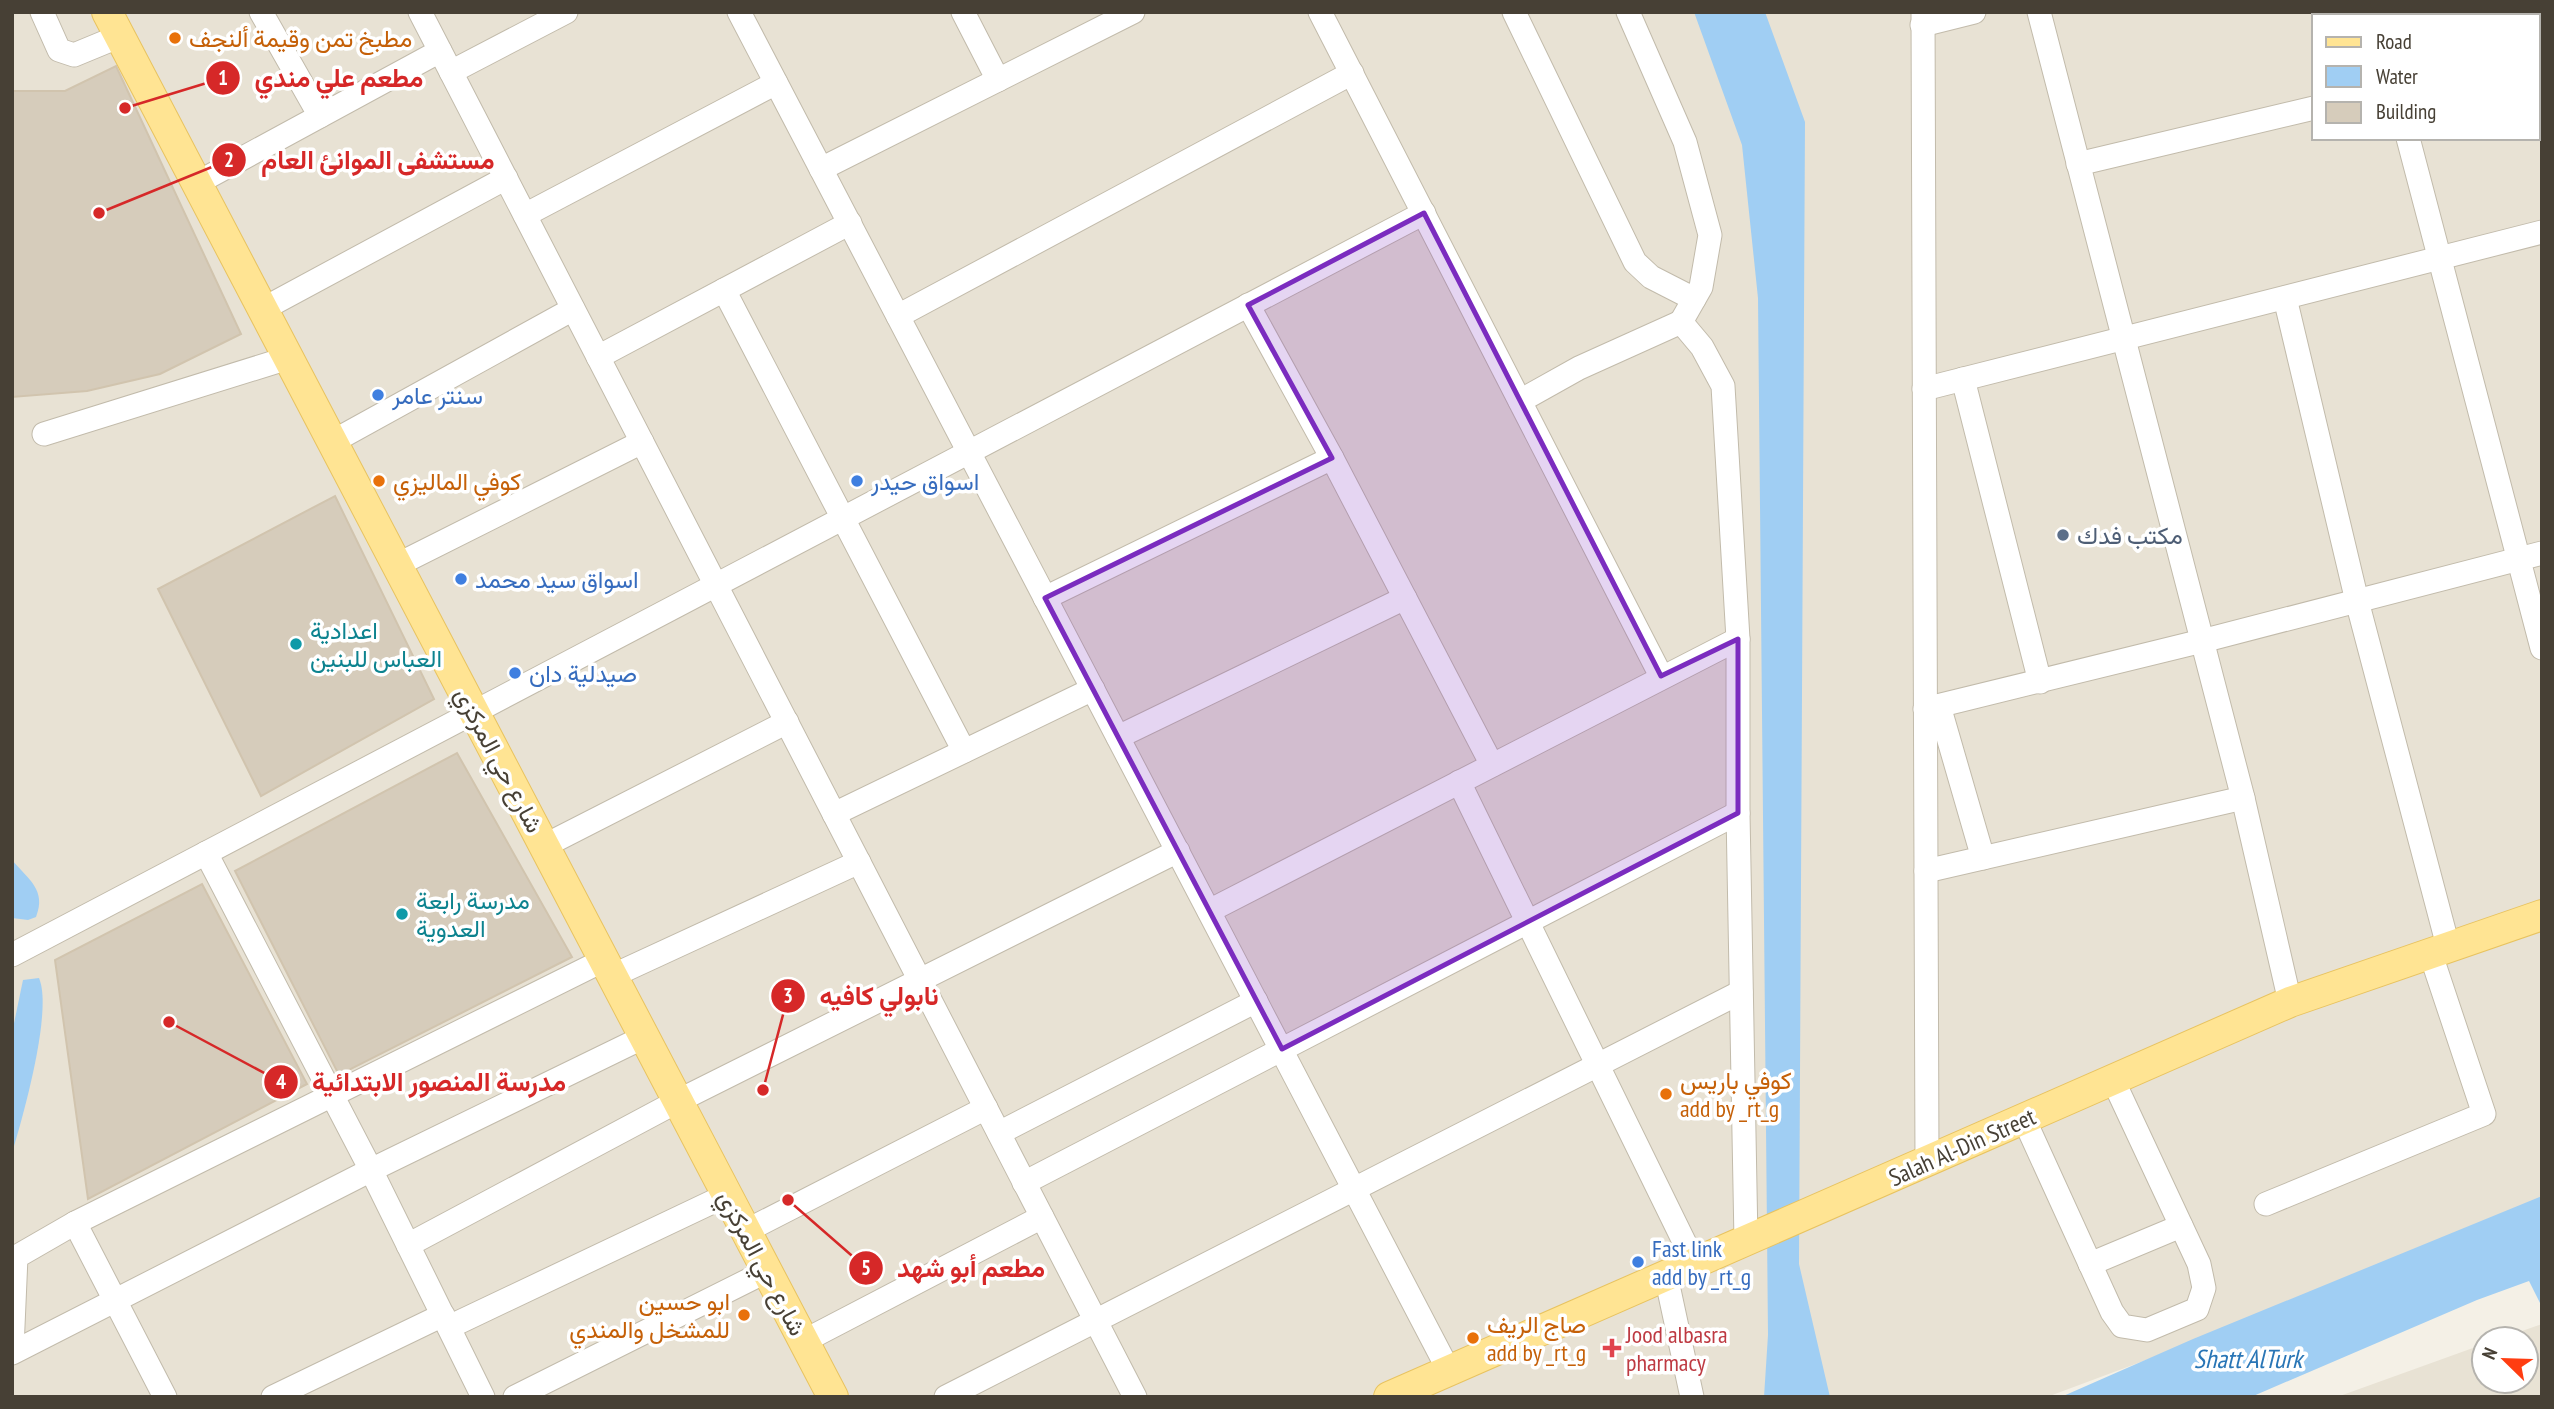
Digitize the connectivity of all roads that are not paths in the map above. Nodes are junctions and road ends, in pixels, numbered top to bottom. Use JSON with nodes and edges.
{"nodes":[{"id":1,"x":41,"y":12,"type":"edge"},
{"id":2,"x":261,"y":12,"type":"edge"},
{"id":3,"x":420,"y":12,"type":"edge"},
{"id":4,"x":566,"y":12,"type":"edge"},
{"id":5,"x":739,"y":12,"type":"edge"},
{"id":6,"x":963,"y":12,"type":"edge"},
{"id":7,"x":1133,"y":12,"type":"edge"},
{"id":8,"x":1320,"y":12,"type":"edge"},
{"id":9,"x":1514,"y":12,"type":"edge"},
{"id":10,"x":1628,"y":12,"type":"edge"},
{"id":11,"x":1974,"y":12,"type":"edge"},
{"id":12,"x":2039,"y":12,"type":"edge"},
{"id":13,"x":1922,"y":19,"type":"edge"},
{"id":14,"x":114,"y":24,"type":"edge"},
{"id":15,"x":440,"y":51,"type":"junction"},
{"id":16,"x":451,"y":72,"type":"junction"},
{"id":17,"x":1352,"y":73,"type":"junction"},
{"id":18,"x":998,"y":80,"type":"junction"},
{"id":19,"x":776,"y":83,"type":"junction"},
{"id":20,"x":2312,"y":108,"type":"edge"},
{"id":21,"x":320,"y":116,"type":"junction"},
{"id":22,"x":2409,"y":140,"type":"edge"},
{"id":23,"x":2078,"y":164,"type":"junction"},
{"id":24,"x":821,"y":169,"type":"junction"},
{"id":25,"x":506,"y":178,"type":"junction"},
{"id":26,"x":197,"y":183,"type":"junction"},
{"id":27,"x":1424,"y":213,"type":"junction"},
{"id":28,"x":525,"y":215,"type":"junction"},
{"id":29,"x":850,"y":223,"type":"junction"},
{"id":30,"x":2542,"y":232,"type":"edge"},
{"id":31,"x":2440,"y":258,"type":"junction"},
{"id":32,"x":724,"y":290,"type":"junction"},
{"id":33,"x":2286,"y":298,"type":"junction"},
{"id":34,"x":1694,"y":299,"type":"junction"},
{"id":35,"x":1248,"y":305,"type":"junction"},
{"id":36,"x":262,"y":309,"type":"junction"},
{"id":37,"x":573,"y":309,"type":"junction"},
{"id":38,"x":898,"y":316,"type":"junction"},
{"id":39,"x":1681,"y":322,"type":"junction"},
{"id":40,"x":2124,"y":340,"type":"junction"},
{"id":41,"x":598,"y":357,"type":"junction"},
{"id":42,"x":288,"y":358,"type":"junction"},
{"id":43,"x":1963,"y":379,"type":"junction"},
{"id":44,"x":1924,"y":389,"type":"junction"},
{"id":45,"x":1520,"y":401,"type":"junction"},
{"id":46,"x":44,"y":433,"type":"dead end"},
{"id":47,"x":332,"y":442,"type":"junction"},
{"id":48,"x":642,"y":442,"type":"junction"},
{"id":49,"x":969,"y":452,"type":"junction"},
{"id":50,"x":1332,"y":458,"type":"junction"},
{"id":51,"x":843,"y":518,"type":"junction"},
{"id":52,"x":2542,"y":554,"type":"edge"},
{"id":53,"x":2518,"y":559,"type":"junction"},
{"id":54,"x":397,"y":565,"type":"junction"},
{"id":55,"x":716,"y":585,"type":"junction"},
{"id":56,"x":1045,"y":597,"type":"junction"},
{"id":57,"x":1405,"y":598,"type":"junction"},
{"id":58,"x":2357,"y":601,"type":"junction"},
{"id":59,"x":1738,"y":639,"type":"junction"},
{"id":60,"x":2202,"y":641,"type":"junction"},
{"id":61,"x":2542,"y":648,"type":"edge"},
{"id":62,"x":1661,"y":676,"type":"junction"},
{"id":63,"x":2040,"y":682,"type":"junction"},
{"id":64,"x":1093,"y":689,"type":"junction"},
{"id":65,"x":1932,"y":708,"type":"junction"},
{"id":66,"x":474,"y":712,"type":"junction"},
{"id":67,"x":786,"y":722,"type":"junction"},
{"id":68,"x":1118,"y":737,"type":"junction"},
{"id":69,"x":964,"y":751,"type":"junction"},
{"id":70,"x":1492,"y":765,"type":"junction"},
{"id":71,"x":1459,"y":782,"type":"junction"},
{"id":72,"x":2243,"y":798,"type":"junction"},
{"id":73,"x":1738,"y":813,"type":"junction"},
{"id":74,"x":834,"y":814,"type":"junction"},
{"id":75,"x":544,"y":846,"type":"junction"},
{"id":76,"x":1178,"y":851,"type":"junction"},
{"id":77,"x":206,"y":853,"type":"junction"},
{"id":78,"x":1983,"y":858,"type":"junction"},
{"id":79,"x":859,"y":862,"type":"junction"},
{"id":80,"x":1926,"y":871,"type":"junction"},
{"id":81,"x":1209,"y":911,"type":"junction"},
{"id":82,"x":2542,"y":915,"type":"edge"},
{"id":83,"x":1527,"y":922,"type":"junction"},
{"id":84,"x":12,"y":937,"type":"edge"},
{"id":85,"x":42,"y":940,"type":"junction"},
{"id":86,"x":2439,"y":949,"type":"junction"},
{"id":87,"x":12,"y":955,"type":"edge"},
{"id":88,"x":608,"y":968,"type":"junction"},
{"id":89,"x":920,"y":981,"type":"junction"},
{"id":90,"x":1741,"y":992,"type":"junction"},
{"id":91,"x":1256,"y":1001,"type":"junction"},
{"id":92,"x":2290,"y":1002,"type":"junction"},
{"id":93,"x":644,"y":1037,"type":"junction"},
{"id":94,"x":1282,"y":1049,"type":"junction"},
{"id":95,"x":1598,"y":1065,"type":"junction"},
{"id":96,"x":2113,"y":1080,"type":"junction"},
{"id":97,"x":332,"y":1095,"type":"junction"},
{"id":98,"x":678,"y":1101,"type":"junction"},
{"id":99,"x":986,"y":1108,"type":"junction"},
{"id":100,"x":2024,"y":1119,"type":"junction"},
{"id":101,"x":999,"y":1133,"type":"junction"},
{"id":102,"x":1927,"y":1162,"type":"junction"},
{"id":103,"x":372,"y":1170,"type":"junction"},
{"id":104,"x":1024,"y":1182,"type":"junction"},
{"id":105,"x":1354,"y":1189,"type":"junction"},
{"id":106,"x":727,"y":1195,"type":"junction"},
{"id":107,"x":2266,"y":1204,"type":"dead end"},
{"id":108,"x":1042,"y":1217,"type":"junction"},
{"id":109,"x":75,"y":1223,"type":"junction"},
{"id":110,"x":2181,"y":1226,"type":"junction"},
{"id":111,"x":746,"y":1231,"type":"junction"},
{"id":112,"x":1746,"y":1241,"type":"junction"},
{"id":113,"x":408,"y":1245,"type":"junction"},
{"id":114,"x":1695,"y":1264,"type":"junction"},
{"id":115,"x":2090,"y":1264,"type":"junction"},
{"id":116,"x":766,"y":1271,"type":"junction"},
{"id":117,"x":1666,"y":1276,"type":"junction"},
{"id":118,"x":114,"y":1299,"type":"junction"},
{"id":119,"x":446,"y":1321,"type":"junction"},
{"id":120,"x":1095,"y":1321,"type":"junction"},
{"id":121,"x":804,"y":1341,"type":"junction"},
{"id":122,"x":12,"y":1351,"type":"edge"},
{"id":123,"x":1449,"y":1371,"type":"junction"},
{"id":124,"x":165,"y":1397,"type":"edge"},
{"id":125,"x":272,"y":1397,"type":"edge"},
{"id":126,"x":483,"y":1397,"type":"edge"},
{"id":127,"x":515,"y":1397,"type":"edge"},
{"id":128,"x":833,"y":1397,"type":"edge"},
{"id":129,"x":946,"y":1397,"type":"edge"},
{"id":130,"x":1135,"y":1397,"type":"edge"},
{"id":131,"x":1389,"y":1397,"type":"edge"},
{"id":132,"x":1692,"y":1397,"type":"edge"}],
"edges":[{"from":1,"to":14,"type":"street"},
{"from":2,"to":21,"type":"street"},
{"from":3,"to":15,"type":"street"},
{"from":4,"to":16,"type":"street"},
{"from":5,"to":19,"type":"street"},
{"from":6,"to":18,"type":"street"},
{"from":7,"to":18,"type":"street"},
{"from":8,"to":17,"type":"street"},
{"from":9,"to":34,"type":"street"},
{"from":10,"to":34,"type":"street"},
{"from":11,"to":13,"type":"street"},
{"from":12,"to":23,"type":"street"},
{"from":13,"to":44,"type":"street"},
{"from":14,"to":26,"type":"main road","name":"شارع حي المركزي"},
{"from":15,"to":16,"type":"street"},
{"from":15,"to":21,"type":"street"},
{"from":16,"to":25,"type":"street"},
{"from":17,"to":27,"type":"street"},
{"from":17,"to":38,"type":"street"},
{"from":18,"to":24,"type":"street"},
{"from":19,"to":24,"type":"street"},
{"from":19,"to":28,"type":"street"},
{"from":20,"to":23,"type":"street"},
{"from":21,"to":26,"type":"street"},
{"from":22,"to":31,"type":"street"},
{"from":23,"to":40,"type":"street"},
{"from":24,"to":29,"type":"street"},
{"from":25,"to":28,"type":"street"},
{"from":25,"to":36,"type":"street"},
{"from":26,"to":36,"type":"main road","name":"شارع حي المركزي"},
{"from":27,"to":35,"type":"street"},
{"from":27,"to":45,"type":"street"},
{"from":28,"to":37,"type":"street"},
{"from":29,"to":32,"type":"street"},
{"from":29,"to":38,"type":"street"},
{"from":30,"to":31,"type":"street"},
{"from":31,"to":33,"type":"street"},
{"from":31,"to":53,"type":"street"},
{"from":32,"to":41,"type":"street"},
{"from":32,"to":51,"type":"street"},
{"from":33,"to":40,"type":"street"},
{"from":33,"to":58,"type":"street"},
{"from":34,"to":39,"type":"street"},
{"from":35,"to":49,"type":"street"},
{"from":35,"to":50,"type":"street"},
{"from":36,"to":42,"type":"main road","name":"شارع حي المركزي"},
{"from":37,"to":41,"type":"street"},
{"from":37,"to":47,"type":"street"},
{"from":38,"to":49,"type":"street"},
{"from":39,"to":45,"type":"street"},
{"from":39,"to":59,"type":"street"},
{"from":40,"to":43,"type":"street"},
{"from":40,"to":60,"type":"street"},
{"from":41,"to":48,"type":"street"},
{"from":42,"to":46,"type":"street"},
{"from":42,"to":47,"type":"main road","name":"شارع حي المركزي"},
{"from":43,"to":44,"type":"street"},
{"from":43,"to":63,"type":"street"},
{"from":44,"to":65,"type":"street"},
{"from":45,"to":62,"type":"street"},
{"from":47,"to":54,"type":"main road","name":"شارع حي المركزي"},
{"from":48,"to":54,"type":"street"},
{"from":48,"to":55,"type":"street"},
{"from":49,"to":51,"type":"street"},
{"from":49,"to":56,"type":"street"},
{"from":50,"to":56,"type":"street"},
{"from":50,"to":57,"type":"street"},
{"from":51,"to":55,"type":"street"},
{"from":51,"to":69,"type":"street"},
{"from":52,"to":53,"type":"street"},
{"from":53,"to":58,"type":"street"},
{"from":53,"to":61,"type":"street"},
{"from":54,"to":66,"type":"main road","name":"شارع حي المركزي"},
{"from":55,"to":66,"type":"street"},
{"from":55,"to":67,"type":"street"},
{"from":56,"to":64,"type":"street"},
{"from":57,"to":68,"type":"street"},
{"from":57,"to":70,"type":"street"},
{"from":58,"to":60,"type":"street"},
{"from":58,"to":86,"type":"street"},
{"from":59,"to":62,"type":"street"},
{"from":59,"to":73,"type":"street"},
{"from":60,"to":63,"type":"street"},
{"from":60,"to":72,"type":"street"},
{"from":62,"to":70,"type":"street"},
{"from":63,"to":65,"type":"street"},
{"from":64,"to":68,"type":"street"},
{"from":64,"to":69,"type":"street"},
{"from":65,"to":78,"type":"street"},
{"from":65,"to":80,"type":"street"},
{"from":66,"to":75,"type":"main road","name":"شارع حي المركزي"},
{"from":66,"to":77,"type":"street"},
{"from":67,"to":74,"type":"street"},
{"from":67,"to":75,"type":"street"},
{"from":68,"to":76,"type":"street"},
{"from":69,"to":74,"type":"street"},
{"from":70,"to":71,"type":"street"},
{"from":71,"to":81,"type":"street"},
{"from":71,"to":83,"type":"street"},
{"from":72,"to":78,"type":"street"},
{"from":72,"to":92,"type":"street"},
{"from":73,"to":83,"type":"street"},
{"from":73,"to":90,"type":"street"},
{"from":74,"to":79,"type":"street"},
{"from":75,"to":88,"type":"main road","name":"شارع حي المركزي"},
{"from":76,"to":81,"type":"street"},
{"from":76,"to":89,"type":"street"},
{"from":77,"to":85,"type":"street"},
{"from":77,"to":97,"type":"street"},
{"from":78,"to":80,"type":"street"},
{"from":79,"to":88,"type":"street"},
{"from":79,"to":89,"type":"street"},
{"from":80,"to":102,"type":"street"},
{"from":81,"to":91,"type":"street"},
{"from":82,"to":86,"type":"main road","name":"Salah Al-Din Street"},
{"from":83,"to":94,"type":"street"},
{"from":83,"to":95,"type":"street"},
{"from":84,"to":85,"type":"street"},
{"from":85,"to":87,"type":"street"},
{"from":86,"to":92,"type":"main road","name":"Salah Al-Din Street"},
{"from":86,"to":107,"type":"street"},
{"from":88,"to":93,"type":"main road","name":"شارع حي المركزي"},
{"from":88,"to":97,"type":"street"},
{"from":89,"to":98,"type":"street"},
{"from":89,"to":99,"type":"street"},
{"from":90,"to":95,"type":"street"},
{"from":90,"to":112,"type":"street"},
{"from":91,"to":94,"type":"street"},
{"from":91,"to":101,"type":"street"},
{"from":92,"to":96,"type":"main road","name":"Salah Al-Din Street"},
{"from":93,"to":98,"type":"main road","name":"شارع حي المركزي"},
{"from":93,"to":103,"type":"street"},
{"from":94,"to":104,"type":"street"},
{"from":94,"to":105,"type":"street"},
{"from":95,"to":105,"type":"street"},
{"from":95,"to":114,"type":"street"},
{"from":96,"to":100,"type":"main road","name":"Salah Al-Din Street"},
{"from":96,"to":110,"type":"street"},
{"from":97,"to":103,"type":"street"},
{"from":97,"to":109,"type":"street"},
{"from":98,"to":106,"type":"main road","name":"شارع حي المركزي"},
{"from":98,"to":113,"type":"street"},
{"from":99,"to":101,"type":"street"},
{"from":99,"to":111,"type":"street"},
{"from":100,"to":102,"type":"main road","name":"Salah Al-Din Street"},
{"from":100,"to":115,"type":"street"},
{"from":101,"to":104,"type":"street"},
{"from":102,"to":112,"type":"main road","name":"Salah Al-Din Street"},
{"from":103,"to":113,"type":"street"},
{"from":103,"to":118,"type":"street"},
{"from":104,"to":108,"type":"street"},
{"from":105,"to":120,"type":"street"},
{"from":105,"to":123,"type":"street"},
{"from":106,"to":111,"type":"main road","name":"شارع حي المركزي"},
{"from":106,"to":119,"type":"street"},
{"from":108,"to":120,"type":"street"},
{"from":108,"to":121,"type":"street"},
{"from":109,"to":118,"type":"street"},
{"from":109,"to":122,"type":"street"},
{"from":110,"to":115,"type":"street"},
{"from":110,"to":115,"type":"street"},
{"from":111,"to":116,"type":"main road","name":"شارع حي المركزي"},
{"from":112,"to":114,"type":"main road","name":"Salah Al-Din Street"},
{"from":113,"to":119,"type":"street"},
{"from":114,"to":117,"type":"main road","name":"Salah Al-Din Street"},
{"from":116,"to":121,"type":"main road","name":"شارع حي المركزي"},
{"from":116,"to":127,"type":"street"},
{"from":117,"to":123,"type":"main road","name":"Salah Al-Din Street"},
{"from":117,"to":132,"type":"street"},
{"from":118,"to":122,"type":"street"},
{"from":118,"to":124,"type":"street"},
{"from":119,"to":125,"type":"street"},
{"from":119,"to":126,"type":"street"},
{"from":120,"to":129,"type":"street"},
{"from":120,"to":130,"type":"street"},
{"from":121,"to":128,"type":"main road","name":"شارع حي المركزي"},
{"from":123,"to":131,"type":"main road","name":"Salah Al-Din Street"}]}
